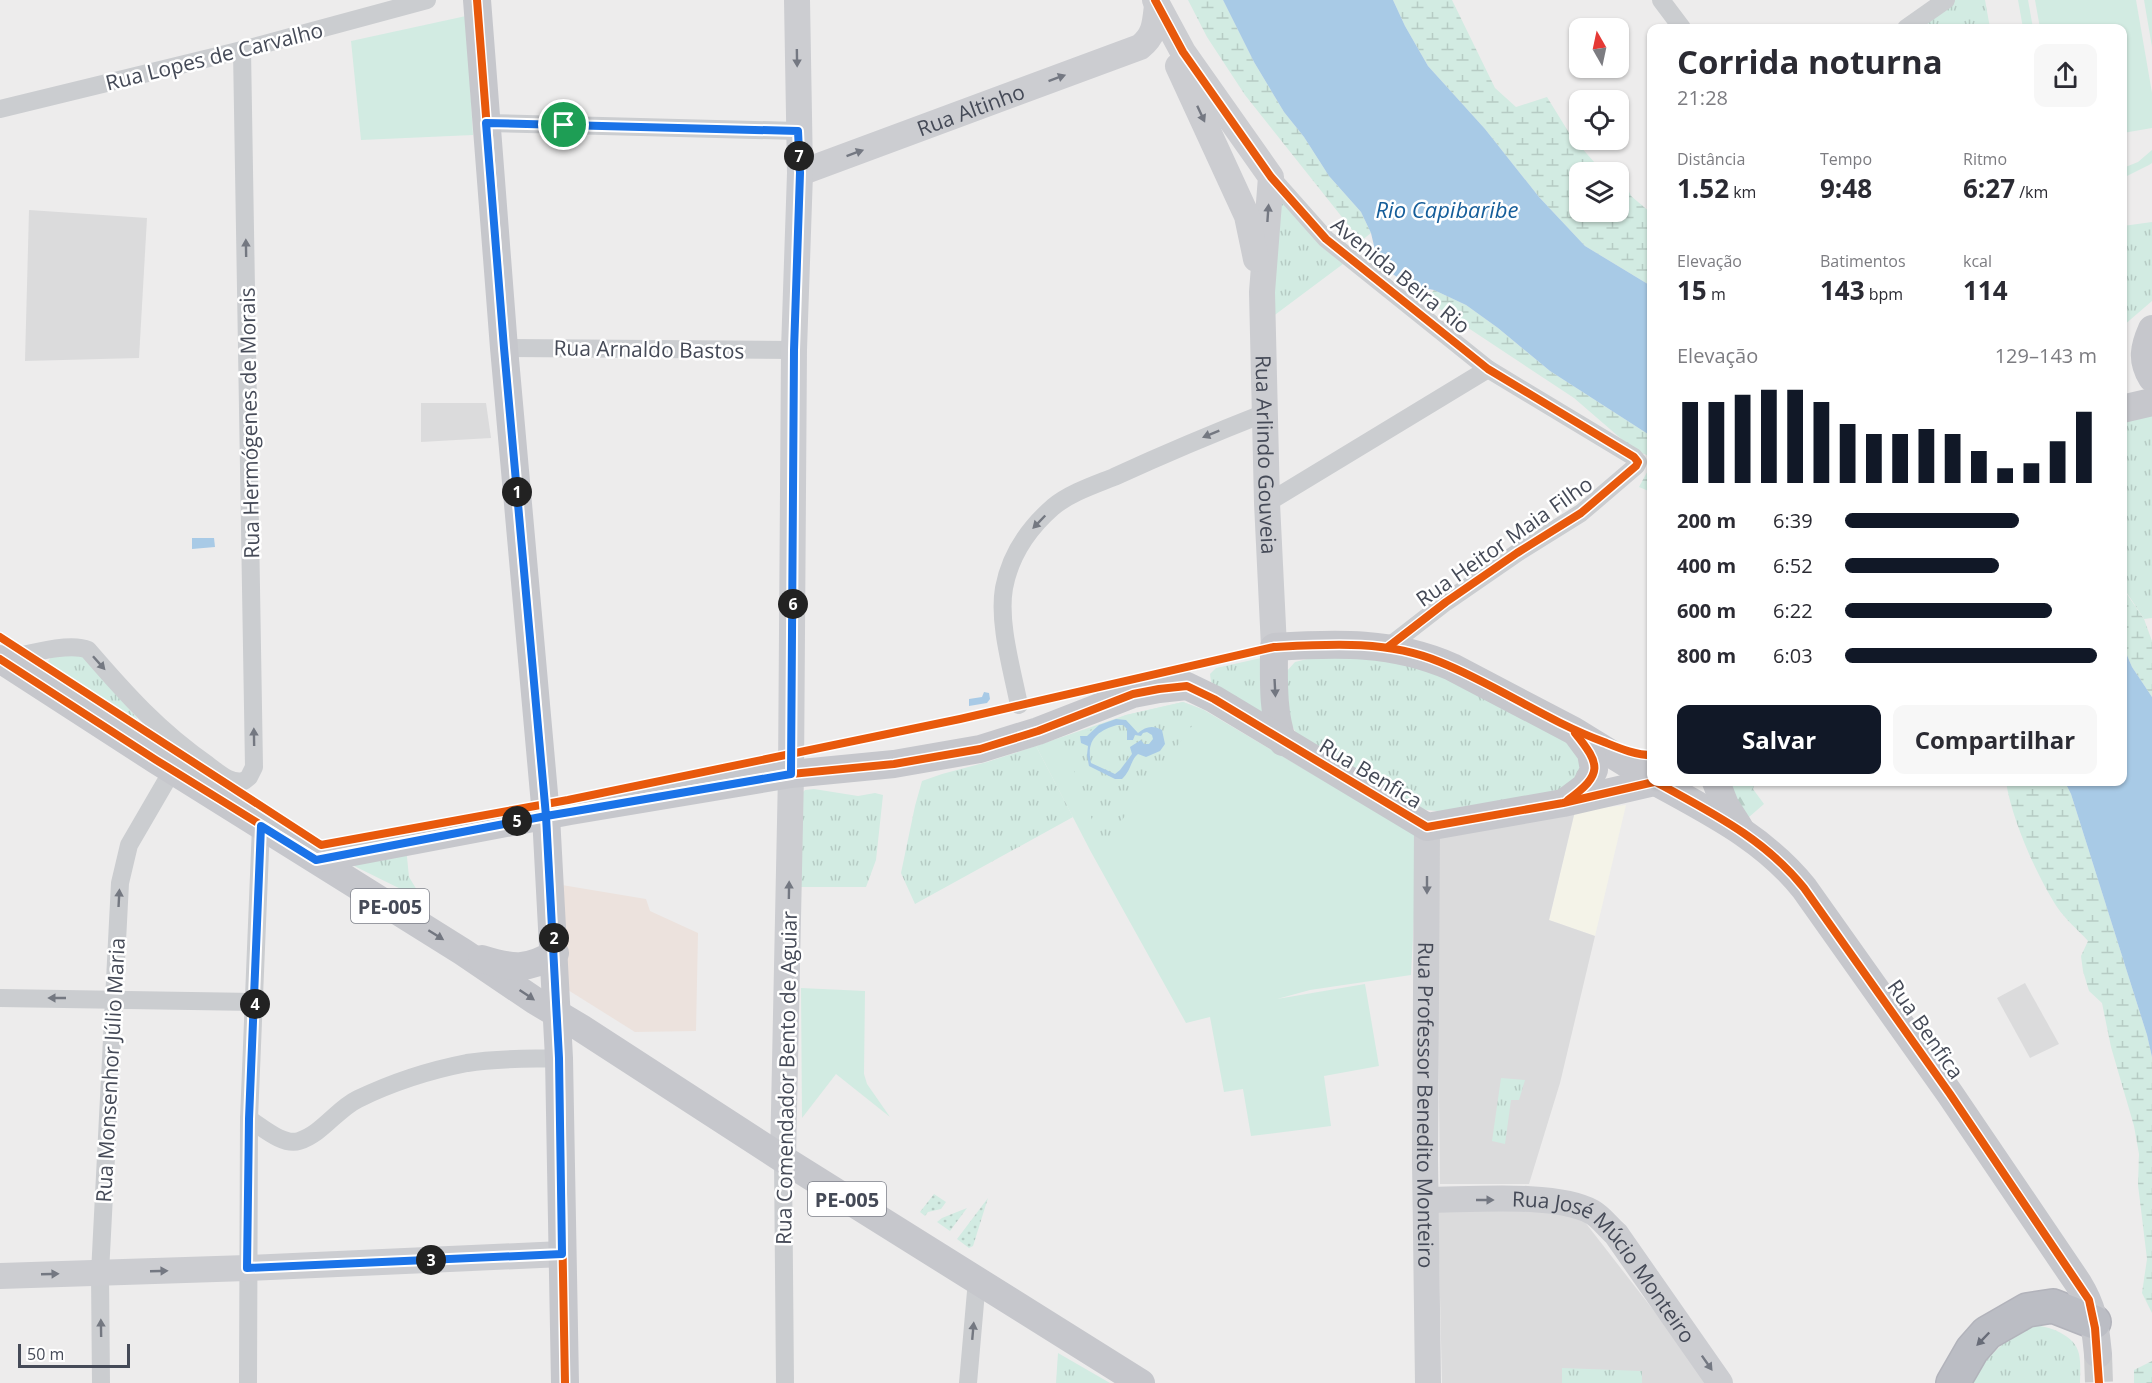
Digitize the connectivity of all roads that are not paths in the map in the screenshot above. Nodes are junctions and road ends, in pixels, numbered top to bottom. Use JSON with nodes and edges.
{"nodes":[{"id":1,"x":427,"y":0,"type":"edge"},
{"id":2,"x":477,"y":0,"type":"edge"},
{"id":3,"x":797,"y":0,"type":"edge"},
{"id":4,"x":1661,"y":0,"type":"edge"},
{"id":5,"x":1946,"y":0,"type":"edge"},
{"id":6,"x":1156,"y":3,"type":"edge"},
{"id":7,"x":1679,"y":24,"type":"edge"},
{"id":8,"x":1912,"y":24,"type":"edge"},
{"id":9,"x":1140,"y":47,"type":"junction"},
{"id":10,"x":242,"y":50,"type":"junction"},
{"id":11,"x":0,"y":109,"type":"edge"},
{"id":12,"x":486,"y":123,"type":"junction"},
{"id":13,"x":798,"y":131,"type":"junction"},
{"id":14,"x":800,"y":173,"type":"junction"},
{"id":15,"x":1271,"y":177,"type":"junction"},
{"id":16,"x":1262,"y":292,"type":"junction"},
{"id":17,"x":2152,"y":327,"type":"edge"},
{"id":18,"x":504,"y":348,"type":"junction"},
{"id":19,"x":2127,"y":348,"type":"edge"},
{"id":20,"x":794,"y":350,"type":"junction"},
{"id":21,"x":1488,"y":369,"type":"junction"},
{"id":22,"x":2152,"y":378,"type":"edge"},
{"id":23,"x":2152,"y":402,"type":"edge"},
{"id":24,"x":2127,"y":408,"type":"edge"},
{"id":25,"x":1265,"y":413,"type":"junction"},
{"id":26,"x":1638,"y":462,"type":"joint"},
{"id":27,"x":1268,"y":503,"type":"junction"},
{"id":28,"x":1273,"y":617,"type":"junction"},
{"id":29,"x":1303,"y":645,"type":"junction"},
{"id":30,"x":1274,"y":647,"type":"junction"},
{"id":31,"x":1388,"y":647,"type":"junction"},
{"id":32,"x":7,"y":664,"type":"edge"},
{"id":33,"x":1018,"y":705,"type":"dead end"},
{"id":34,"x":1574,"y":731,"type":"junction"},
{"id":35,"x":1283,"y":742,"type":"junction"},
{"id":36,"x":1647,"y":754,"type":"edge"},
{"id":37,"x":172,"y":771,"type":"junction"},
{"id":38,"x":791,"y":774,"type":"junction"},
{"id":39,"x":1647,"y":777,"type":"edge"},
{"id":40,"x":1647,"y":783,"type":"edge"},
{"id":41,"x":1663,"y":786,"type":"edge"},
{"id":42,"x":1718,"y":786,"type":"edge"},
{"id":43,"x":1563,"y":803,"type":"junction"},
{"id":44,"x":546,"y":816,"type":"junction"},
{"id":45,"x":261,"y":826,"type":"junction"},
{"id":46,"x":1427,"y":826,"type":"junction"},
{"id":47,"x":1740,"y":829,"type":"junction"},
{"id":48,"x":316,"y":860,"type":"junction"},
{"id":49,"x":464,"y":952,"type":"junction"},
{"id":50,"x":555,"y":954,"type":"junction"},
{"id":51,"x":0,"y":998,"type":"edge"},
{"id":52,"x":114,"y":999,"type":"junction"},
{"id":53,"x":255,"y":1002,"type":"junction"},
{"id":54,"x":557,"y":1013,"type":"junction"},
{"id":55,"x":559,"y":1058,"type":"junction"},
{"id":56,"x":249,"y":1119,"type":"junction"},
{"id":57,"x":783,"y":1159,"type":"junction"},
{"id":58,"x":1426,"y":1200,"type":"junction"},
{"id":59,"x":562,"y":1254,"type":"junction"},
{"id":60,"x":247,"y":1268,"type":"junction"},
{"id":61,"x":100,"y":1273,"type":"junction"},
{"id":62,"x":0,"y":1276,"type":"edge"},
{"id":63,"x":977,"y":1280,"type":"junction"},
{"id":64,"x":2094,"y":1322,"type":"junction"},
{"id":65,"x":2098,"y":1354,"type":"tunnel mouth"},
{"id":66,"x":1141,"y":1382,"type":"edge"},
{"id":67,"x":101,"y":1383,"type":"edge"},
{"id":68,"x":248,"y":1383,"type":"edge"},
{"id":69,"x":565,"y":1383,"type":"edge"},
{"id":70,"x":785,"y":1383,"type":"edge"},
{"id":71,"x":968,"y":1383,"type":"edge"},
{"id":72,"x":1428,"y":1383,"type":"edge"},
{"id":73,"x":1720,"y":1383,"type":"edge"},
{"id":74,"x":1953,"y":1383,"type":"edge"}],
"edges":[{"from":1,"to":10,"type":"street","name":"Rua Lopes de Carvalho"},
{"from":2,"to":12,"type":"main road"},
{"from":3,"to":13,"type":"street","name":"Rua Comendador Bento de Aguiar","one_way":true},
{"from":4,"to":7,"type":"street"},
{"from":5,"to":8,"type":"street"},
{"from":6,"to":9,"type":"street"},
{"from":6,"to":15,"type":"street","name":"Avenida Beira Rio"},
{"from":14,"to":9,"type":"street","name":"Rua Altinho","one_way":true},
{"from":9,"to":16,"type":"street","name":"Rua Arlindo Gouveia","one_way":true},
{"from":10,"to":11,"type":"street","name":"Rua Lopes de Carvalho"},
{"from":32,"to":10,"type":"street","name":"Rua Hermógenes de Morais","one_way":true},
{"from":12,"to":13,"type":"street"},
{"from":12,"to":18,"type":"main road"},
{"from":13,"to":14,"type":"street","name":"Rua Comendador Bento de Aguiar"},
{"from":14,"to":20,"type":"street","name":"Rua Comendador Bento de Aguiar"},
{"from":16,"to":15,"type":"street","name":"Rua Arlindo Gouveia","one_way":true},
{"from":15,"to":21,"type":"street","name":"Avenida Beira Rio"},
{"from":16,"to":25,"type":"street","name":"Rua Arlindo Gouveia"},
{"from":17,"to":19,"type":"main road"},
{"from":17,"to":22,"type":"main road"},
{"from":18,"to":20,"type":"street","name":"Rua Arnaldo Bastos"},
{"from":18,"to":44,"type":"main road"},
{"from":20,"to":38,"type":"street","name":"Rua Comendador Bento de Aguiar"},
{"from":21,"to":26,"type":"street","name":"Avenida Beira Rio"},
{"from":21,"to":27,"type":"street"},
{"from":23,"to":24,"type":"main road"},
{"from":25,"to":27,"type":"street","name":"Rua Arlindo Gouveia"},
{"from":25,"to":33,"type":"street","one_way":true},
{"from":26,"to":31,"type":"street","name":"Rua Heitor Maia Filho"},
{"from":27,"to":28,"type":"street","name":"Rua Arlindo Gouveia"},
{"from":28,"to":29,"type":"street"},
{"from":28,"to":30,"type":"street","name":"Rua Arlindo Gouveia"},
{"from":29,"to":30,"type":"main road","name":"Rua Benfica"},
{"from":29,"to":31,"type":"main road","name":"Rua Benfica"},
{"from":30,"to":35,"type":"main road","one_way":true},
{"from":31,"to":34,"type":"main road","name":"Rua Benfica"},
{"from":32,"to":37,"type":"main road","number":"PE-005"},
{"from":34,"to":36,"type":"main road"},
{"from":34,"to":39,"type":"main road","name":"Rua Benfica"},
{"from":34,"to":43,"type":"main road"},
{"from":35,"to":38,"type":"main road","name":"Rua Benfica"},
{"from":35,"to":46,"type":"main road","name":"Rua Benfica"},
{"from":37,"to":45,"type":"main road","number":"PE-005"},
{"from":52,"to":37,"type":"street","name":"Rua Monsenhor Júlio Maria","one_way":true},
{"from":38,"to":44,"type":"main road","name":"Rua Benfica"},
{"from":57,"to":38,"type":"street","name":"Rua Comendador Bento de Aguiar","one_way":true},
{"from":40,"to":43,"type":"main road","name":"Rua Benfica"},
{"from":41,"to":47,"type":"main road","name":"Rua Benfica"},
{"from":42,"to":47,"type":"main road"},
{"from":43,"to":46,"type":"main road","name":"Rua Benfica"},
{"from":44,"to":48,"type":"main road","name":"Rua Benfica"},
{"from":44,"to":50,"type":"main road"},
{"from":45,"to":48,"type":"main road","number":"PE-005"},
{"from":45,"to":53,"type":"street"},
{"from":46,"to":58,"type":"street","name":"Rua Professor Benedito Monteiro","one_way":true},
{"from":47,"to":64,"type":"main road","name":"Rua Benfica"},
{"from":48,"to":49,"type":"main road","number":"PE-005","one_way":true},
{"from":49,"to":50,"type":"main road"},
{"from":49,"to":54,"type":"main road","number":"PE-005","one_way":true},
{"from":50,"to":54,"type":"main road"},
{"from":52,"to":51,"type":"street","one_way":true},
{"from":52,"to":53,"type":"street"},
{"from":52,"to":61,"type":"street","name":"Rua Monsenhor Júlio Maria"},
{"from":53,"to":56,"type":"street"},
{"from":54,"to":55,"type":"main road"},
{"from":54,"to":57,"type":"main road","number":"PE-005"},
{"from":55,"to":56,"type":"street"},
{"from":55,"to":59,"type":"main road"},
{"from":56,"to":60,"type":"street"},
{"from":57,"to":63,"type":"main road","number":"PE-005"},
{"from":57,"to":70,"type":"street","name":"Rua Comendador Bento de Aguiar"},
{"from":58,"to":72,"type":"street","name":"Rua Professor Benedito Monteiro"},
{"from":58,"to":73,"type":"street","name":"Rua José Múcio Monteiro","one_way":true},
{"from":59,"to":60,"type":"street"},
{"from":59,"to":69,"type":"main road"},
{"from":61,"to":60,"type":"street","one_way":true},
{"from":60,"to":68,"type":"street"},
{"from":62,"to":61,"type":"street","one_way":true},
{"from":67,"to":61,"type":"street","name":"Rua Monsenhor Júlio Maria","one_way":true},
{"from":63,"to":66,"type":"main road","number":"PE-005"},
{"from":71,"to":63,"type":"street","one_way":true},
{"from":64,"to":65,"type":"main road","name":"Rua Benfica"},
{"from":64,"to":74,"type":"highway","one_way":true}]}
